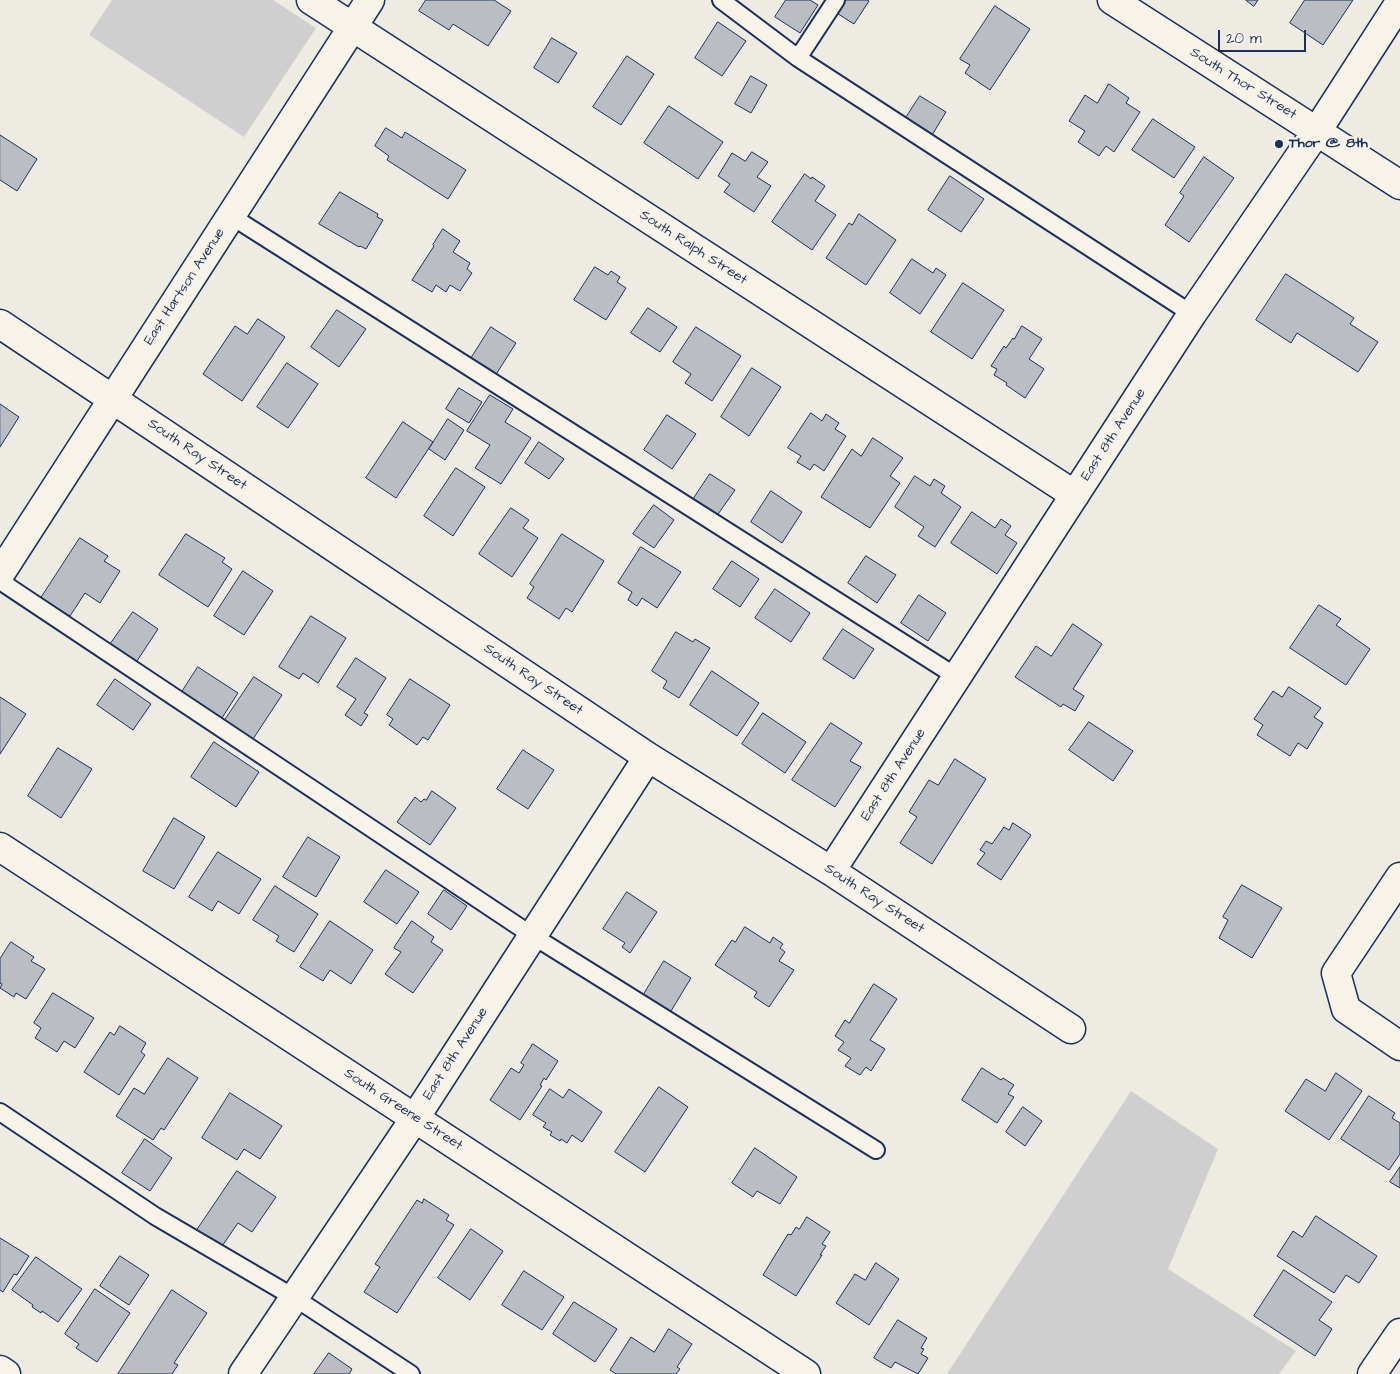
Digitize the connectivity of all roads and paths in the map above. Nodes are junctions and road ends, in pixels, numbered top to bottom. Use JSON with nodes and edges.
{"nodes":[{"id":1,"x":311,"y":0,"type":"edge"},
{"id":2,"x":370,"y":0,"type":"edge"},
{"id":3,"x":721,"y":0,"type":"edge"},
{"id":4,"x":836,"y":0,"type":"edge"},
{"id":5,"x":1112,"y":0,"type":"edge"},
{"id":6,"x":1400,"y":2,"type":"edge"},
{"id":7,"x":352,"y":27,"type":"junction"},
{"id":8,"x":798,"y":58,"type":"junction"},
{"id":9,"x":1317,"y":131,"type":"junction"},
{"id":10,"x":1400,"y":185,"type":"edge"},
{"id":11,"x":231,"y":216,"type":"junction"},
{"id":12,"x":1192,"y":314,"type":"junction"},
{"id":13,"x":0,"y":324,"type":"edge"},
{"id":14,"x":113,"y":399,"type":"junction"},
{"id":15,"x":1075,"y":495,"type":"junction"},
{"id":16,"x":0,"y":574,"type":"edge"},
{"id":17,"x":0,"y":581,"type":"edge"},
{"id":18,"x":957,"y":677,"type":"junction"},
{"id":19,"x":648,"y":757,"type":"junction"},
{"id":20,"x":0,"y":847,"type":"edge"},
{"id":21,"x":831,"y":871,"type":"junction"},
{"id":22,"x":1400,"y":877,"type":"edge"},
{"id":23,"x":532,"y":936,"type":"junction"},
{"id":24,"x":1072,"y":1029,"type":"dead end"},
{"id":25,"x":1400,"y":1046,"type":"edge"},
{"id":26,"x":0,"y":1112,"type":"edge"},
{"id":27,"x":415,"y":1118,"type":"junction"},
{"id":28,"x":876,"y":1150,"type":"dead end"},
{"id":29,"x":295,"y":1298,"type":"junction"},
{"id":30,"x":1400,"y":1333,"type":"edge"},
{"id":31,"x":0,"y":1370,"type":"edge"},
{"id":32,"x":6,"y":1374,"type":"edge"},
{"id":33,"x":244,"y":1374,"type":"edge"},
{"id":34,"x":411,"y":1374,"type":"edge"},
{"id":35,"x":806,"y":1374,"type":"edge"},
{"id":36,"x":1372,"y":1374,"type":"edge"}],
"edges":[{"from":1,"to":7,"type":"street","name":"South Ralph Street"},
{"from":2,"to":7,"type":"street","name":"East Hartson Avenue"},
{"from":3,"to":8,"type":"lane"},
{"from":4,"to":8,"type":"lane"},
{"from":5,"to":9,"type":"street","name":"South Thor Street"},
{"from":6,"to":9,"type":"street","name":"East 8th Avenue"},
{"from":7,"to":11,"type":"street","name":"East Hartson Avenue"},
{"from":7,"to":15,"type":"street","name":"South Ralph Street"},
{"from":8,"to":12,"type":"lane"},
{"from":9,"to":10,"type":"street","name":"South Thor Street"},
{"from":9,"to":12,"type":"street","name":"East 8th Avenue"},
{"from":11,"to":14,"type":"street","name":"East Hartson Avenue"},
{"from":11,"to":18,"type":"lane"},
{"from":12,"to":15,"type":"street","name":"East 8th Avenue"},
{"from":13,"to":14,"type":"street","name":"South Ray Street"},
{"from":14,"to":16,"type":"street","name":"East Hartson Avenue"},
{"from":14,"to":19,"type":"street","name":"South Ray Street"},
{"from":15,"to":18,"type":"street","name":"East 8th Avenue"},
{"from":17,"to":23,"type":"lane"},
{"from":18,"to":21,"type":"street","name":"East 8th Avenue"},
{"from":19,"to":21,"type":"street","name":"South Ray Street"},
{"from":19,"to":23,"type":"street","name":"East 8th Avenue"},
{"from":20,"to":27,"type":"street","name":"South Greene Street"},
{"from":21,"to":24,"type":"street","name":"South Ray Street"},
{"from":22,"to":25,"type":"street"},
{"from":23,"to":27,"type":"street","name":"East 8th Avenue"},
{"from":23,"to":28,"type":"lane"},
{"from":26,"to":29,"type":"lane"},
{"from":27,"to":29,"type":"street","name":"East 8th Avenue"},
{"from":27,"to":35,"type":"street","name":"South Greene Street"},
{"from":29,"to":33,"type":"street","name":"East 8th Avenue"},
{"from":29,"to":34,"type":"lane"},
{"from":30,"to":36,"type":"street"},
{"from":31,"to":32,"type":"street"}]}
